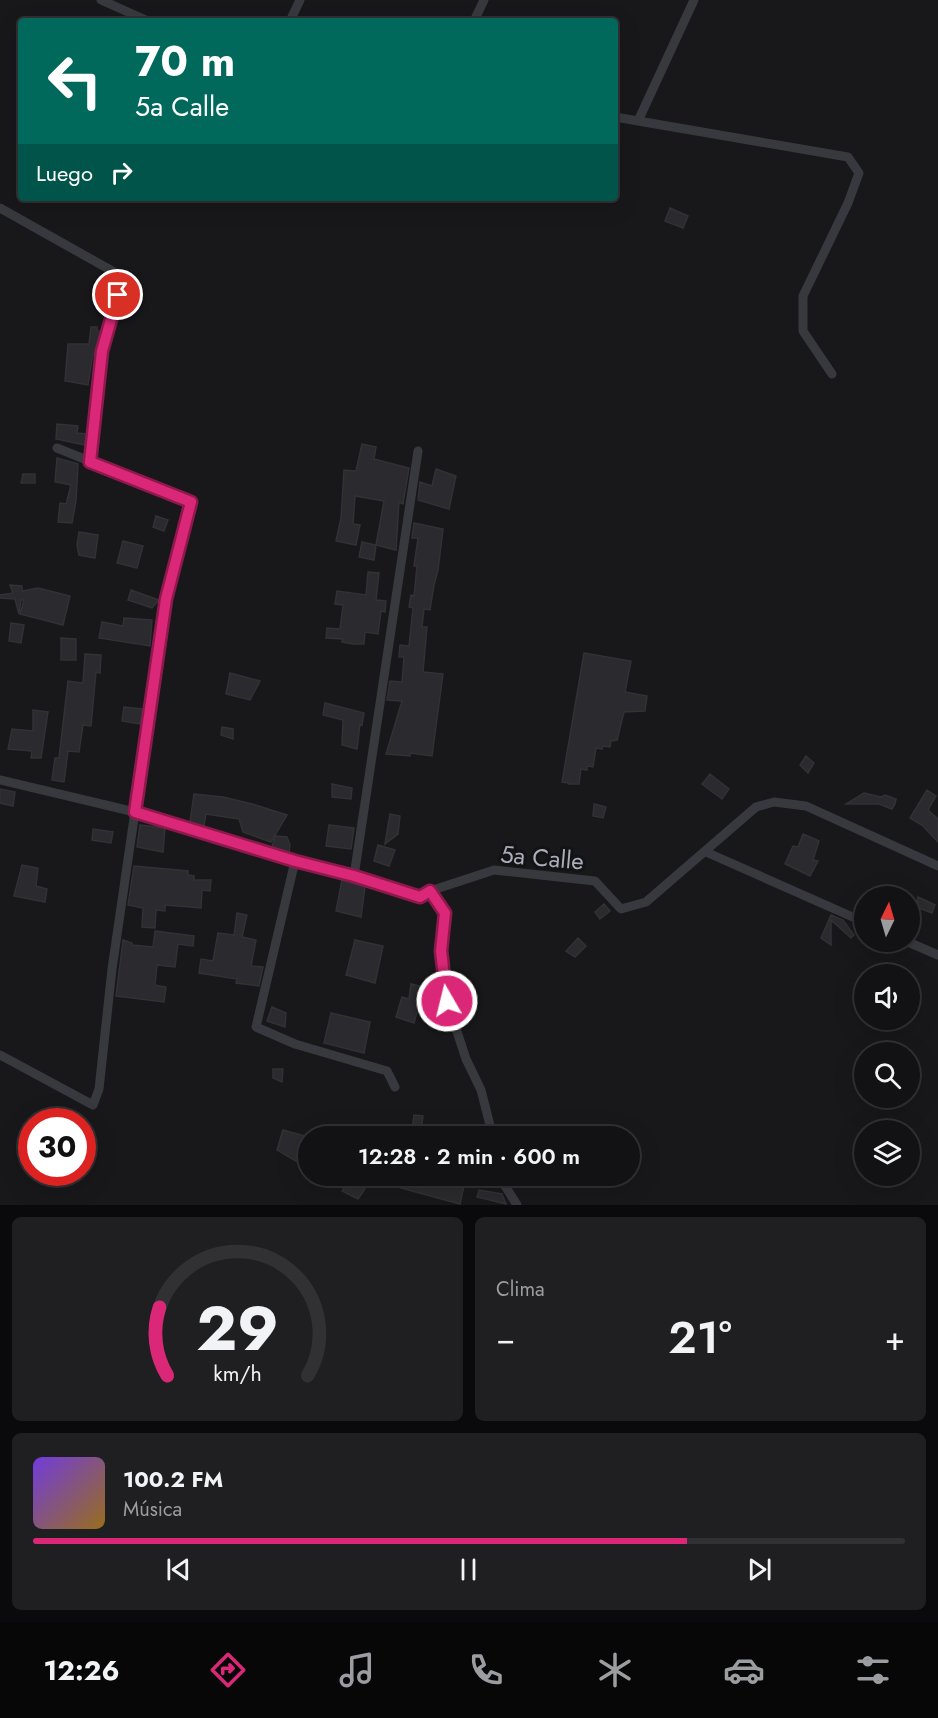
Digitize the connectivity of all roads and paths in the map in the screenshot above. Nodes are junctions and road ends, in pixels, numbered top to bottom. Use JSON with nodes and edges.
{"nodes":[{"id":1,"x":101,"y":0,"type":"edge"},
{"id":2,"x":300,"y":0,"type":"edge"},
{"id":3,"x":484,"y":0,"type":"edge"},
{"id":4,"x":694,"y":0,"type":"edge"},
{"id":5,"x":141,"y":18,"type":"edge"},
{"id":6,"x":291,"y":18,"type":"edge"},
{"id":7,"x":475,"y":18,"type":"edge"},
{"id":8,"x":618,"y":118,"type":"edge"},
{"id":9,"x":638,"y":121,"type":"junction"},
{"id":10,"x":0,"y":208,"type":"edge"},
{"id":11,"x":832,"y":374,"type":"dead end"},
{"id":12,"x":57,"y":448,"type":"dead end"},
{"id":13,"x":418,"y":451,"type":"dead end"},
{"id":14,"x":90,"y":462,"type":"junction"},
{"id":15,"x":0,"y":780,"type":"edge"},
{"id":16,"x":135,"y":812,"type":"junction"},
{"id":17,"x":706,"y":852,"type":"junction"},
{"id":18,"x":295,"y":861,"type":"junction"},
{"id":19,"x":938,"y":866,"type":"edge"},
{"id":20,"x":354,"y":876,"type":"junction"},
{"id":21,"x":430,"y":891,"type":"junction"},
{"id":22,"x":854,"y":918,"type":"edge"},
{"id":23,"x":920,"y":947,"type":"edge"},
{"id":24,"x":938,"y":955,"type":"edge"},
{"id":25,"x":0,"y":1055,"type":"edge"},
{"id":26,"x":395,"y":1087,"type":"dead end"},
{"id":27,"x":490,"y":1126,"type":"edge"},
{"id":28,"x":505,"y":1186,"type":"edge"},
{"id":29,"x":517,"y":1205,"type":"edge"}],
"edges":[{"from":1,"to":5,"type":"street"},
{"from":2,"to":6,"type":"street"},
{"from":3,"to":7,"type":"street"},
{"from":4,"to":9,"type":"street"},
{"from":8,"to":9,"type":"street"},
{"from":9,"to":11,"type":"street"},
{"from":10,"to":14,"type":"street"},
{"from":12,"to":14,"type":"street"},
{"from":13,"to":20,"type":"street"},
{"from":14,"to":16,"type":"street"},
{"from":15,"to":16,"type":"street","name":"5a Calle"},
{"from":16,"to":18,"type":"street","name":"5a Calle"},
{"from":16,"to":25,"type":"street"},
{"from":17,"to":19,"type":"street"},
{"from":17,"to":21,"type":"street","name":"5a Calle"},
{"from":17,"to":22,"type":"street"},
{"from":18,"to":20,"type":"street","name":"5a Calle"},
{"from":18,"to":26,"type":"street"},
{"from":20,"to":21,"type":"street","name":"5a Calle"},
{"from":21,"to":27,"type":"street"},
{"from":23,"to":24,"type":"street"},
{"from":28,"to":29,"type":"street"}]}
